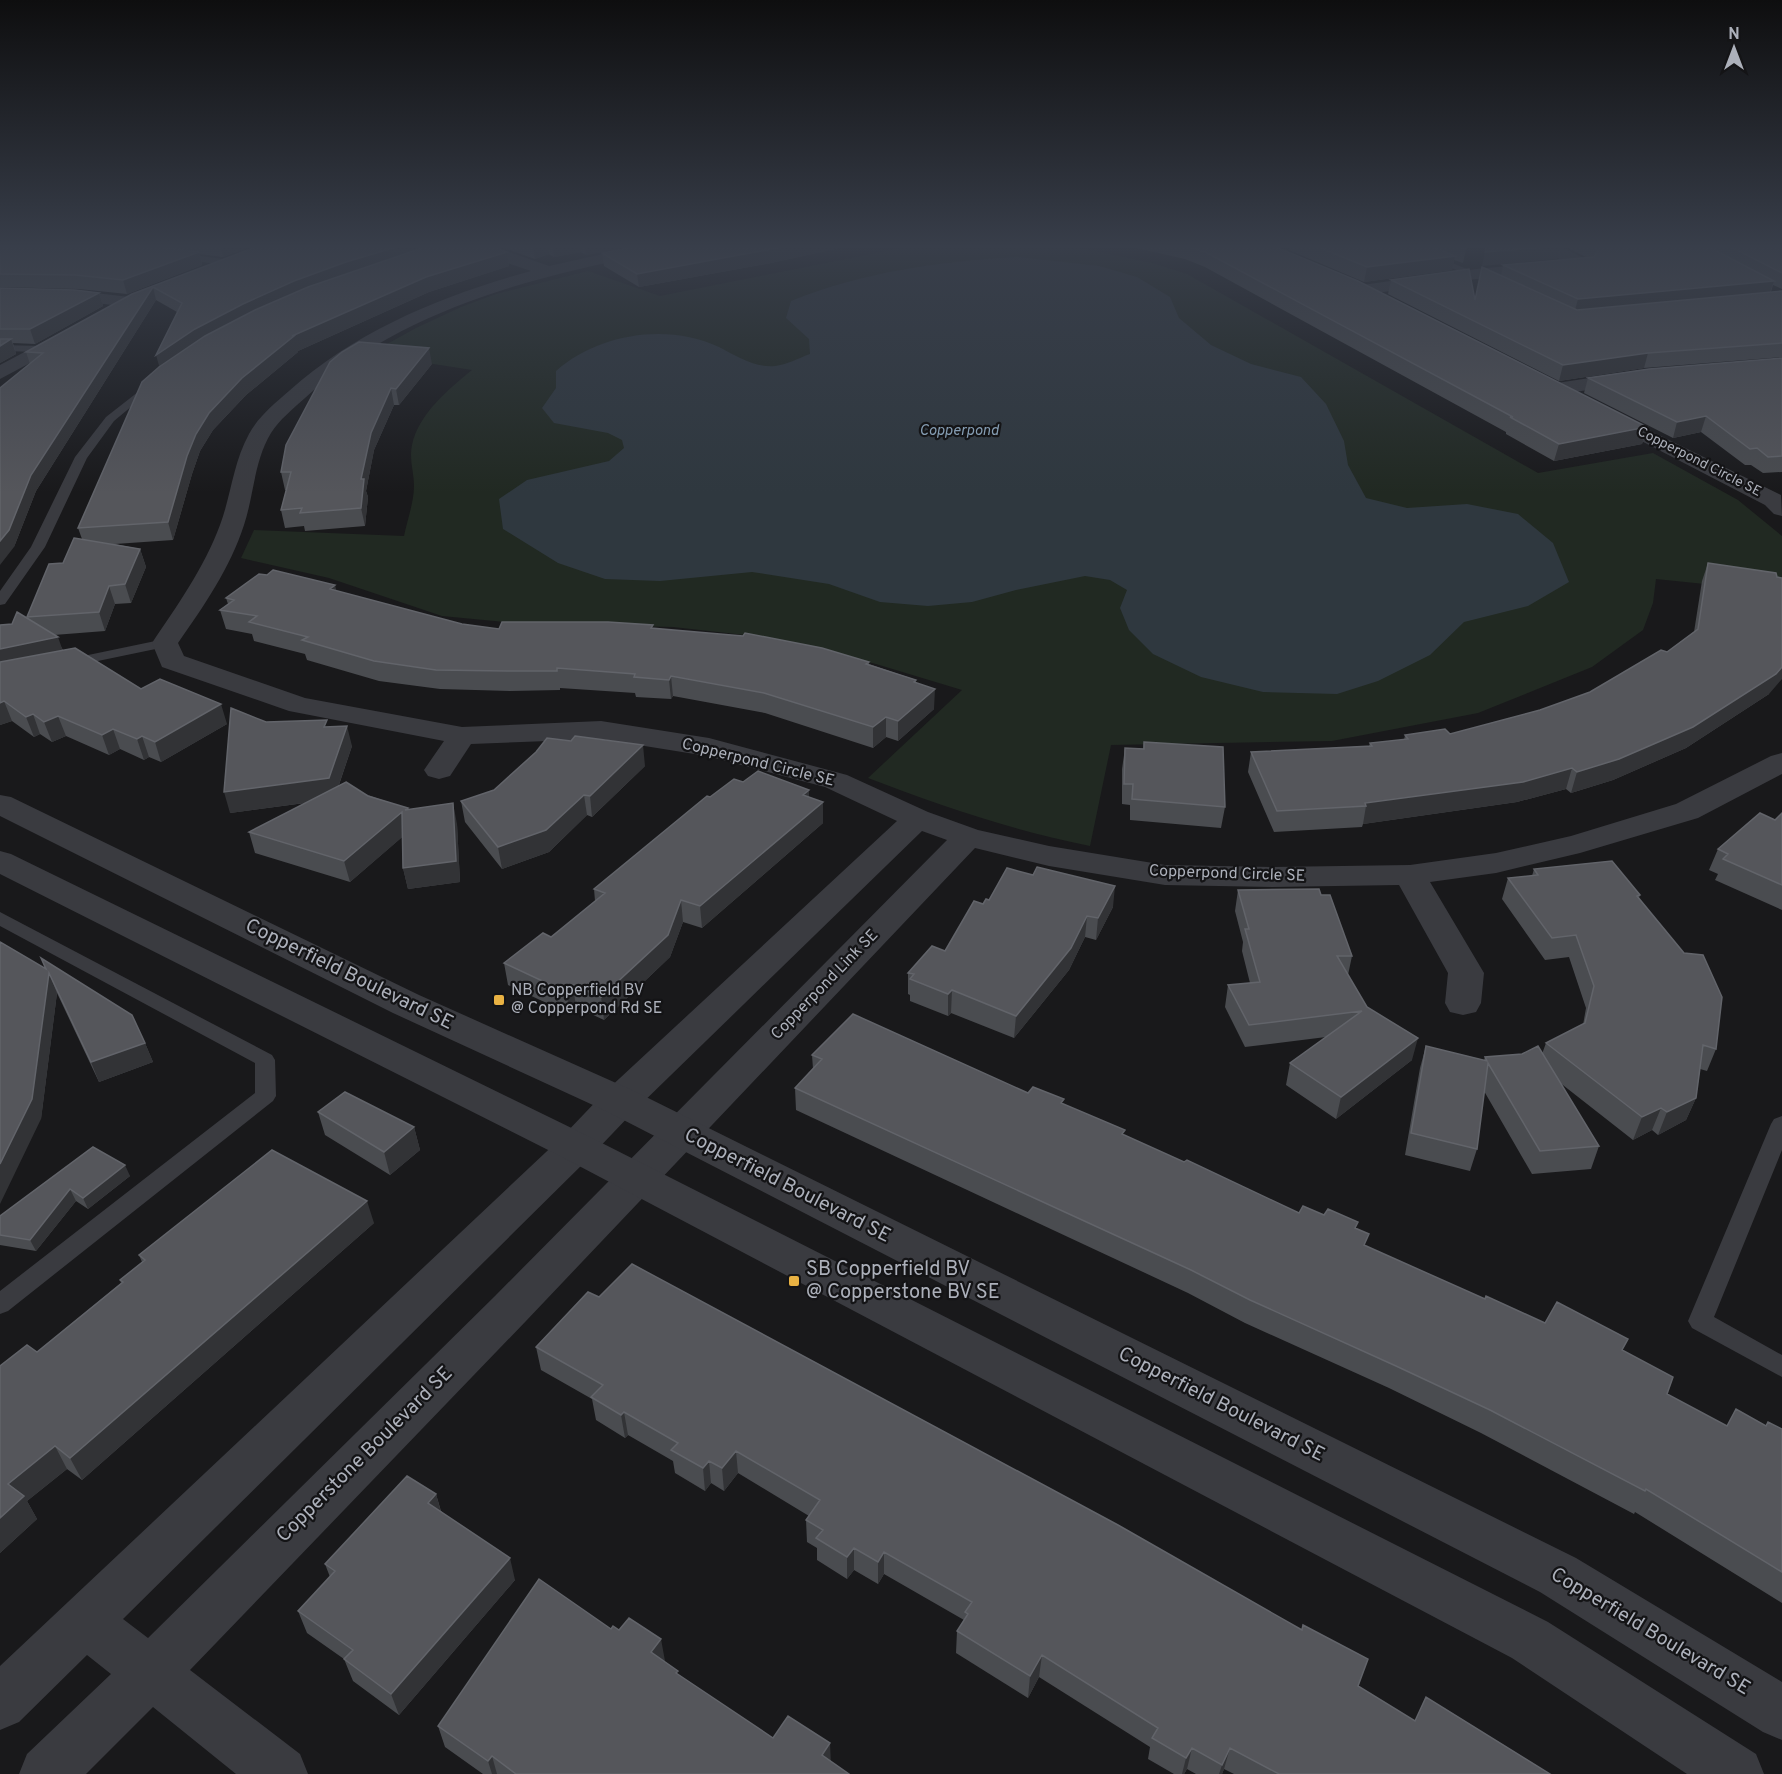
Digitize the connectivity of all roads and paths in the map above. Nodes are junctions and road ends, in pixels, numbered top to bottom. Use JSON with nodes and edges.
{"nodes":[{"id":1,"x":81,"y":328,"type":"edge"},
{"id":2,"x":399,"y":328,"type":"edge"},
{"id":3,"x":0,"y":348,"type":"edge"},
{"id":4,"x":43,"y":349,"type":"junction"},
{"id":5,"x":0,"y":373,"type":"edge"},
{"id":6,"x":1644,"y":376,"type":"edge"},
{"id":7,"x":159,"y":377,"type":"edge"},
{"id":8,"x":1536,"y":379,"type":"edge"},
{"id":9,"x":1557,"y":389,"type":"junction"},
{"id":10,"x":1779,"y":503,"type":"edge"},
{"id":11,"x":0,"y":601,"type":"edge"},
{"id":12,"x":165,"y":644,"type":"junction"},
{"id":13,"x":56,"y":666,"type":"edge"},
{"id":14,"x":462,"y":736,"type":"junction"},
{"id":15,"x":1782,"y":762,"type":"edge"},
{"id":16,"x":439,"y":770,"type":"dead end"},
{"id":17,"x":0,"y":804,"type":"edge"},
{"id":18,"x":917,"y":819,"type":"junction"},
{"id":19,"x":968,"y":837,"type":"junction"},
{"id":20,"x":0,"y":861,"type":"edge"},
{"id":21,"x":1410,"y":875,"type":"junction"},
{"id":22,"x":0,"y":918,"type":"edge"},
{"id":23,"x":1463,"y":1003,"type":"dead end"},
{"id":24,"x":620,"y":1101,"type":"junction"},
{"id":25,"x":1782,"y":1124,"type":"edge"},
{"id":26,"x":682,"y":1133,"type":"junction"},
{"id":27,"x":576,"y":1147,"type":"junction"},
{"id":28,"x":637,"y":1179,"type":"junction"},
{"id":29,"x":0,"y":1304,"type":"edge"},
{"id":30,"x":1782,"y":1367,"type":"edge"},
{"id":31,"x":85,"y":1621,"type":"junction"},
{"id":32,"x":151,"y":1672,"type":"junction"},
{"id":33,"x":0,"y":1703,"type":"edge"},
{"id":34,"x":1782,"y":1713,"type":"edge"},
{"id":35,"x":47,"y":1774,"type":"edge"},
{"id":36,"x":280,"y":1774,"type":"edge"},
{"id":37,"x":1736,"y":1774,"type":"edge"}],
"edges":[{"from":1,"to":4,"type":"street"},
{"from":2,"to":12,"type":"street"},
{"from":3,"to":4,"type":"lane"},
{"from":4,"to":5,"type":"street"},
{"from":6,"to":9,"type":"street"},
{"from":7,"to":11,"type":"lane"},
{"from":8,"to":9,"type":"street","name":"Copperpond Circle SE"},
{"from":9,"to":10,"type":"street","name":"Copperpond Circle SE"},
{"from":12,"to":13,"type":"lane"},
{"from":12,"to":14,"type":"street","name":"Copperpond Circle SE"},
{"from":14,"to":16,"type":"street"},
{"from":14,"to":18,"type":"street","name":"Copperpond Circle SE"},
{"from":15,"to":21,"type":"street","name":"Copperpond Circle SE"},
{"from":17,"to":24,"type":"street","name":"Copperfield Boulevard SE"},
{"from":18,"to":19,"type":"street","name":"Copperpond Circle SE"},
{"from":18,"to":24,"type":"street"},
{"from":19,"to":21,"type":"street","name":"Copperpond Circle SE"},
{"from":19,"to":26,"type":"street","name":"Copperpond Link SE"},
{"from":20,"to":27,"type":"street"},
{"from":21,"to":23,"type":"street"},
{"from":22,"to":29,"type":"lane"},
{"from":24,"to":26,"type":"street","name":"Copperfield Boulevard SE"},
{"from":24,"to":27,"type":"street"},
{"from":25,"to":30,"type":"lane"},
{"from":26,"to":28,"type":"street","name":"Copperstone Boulevard SE"},
{"from":26,"to":34,"type":"street","name":"Copperfield Boulevard SE"},
{"from":27,"to":28,"type":"street"},
{"from":27,"to":31,"type":"street"},
{"from":28,"to":32,"type":"street","name":"Copperstone Boulevard SE"},
{"from":28,"to":37,"type":"street"},
{"from":31,"to":32,"type":"street"},
{"from":31,"to":33,"type":"street"},
{"from":32,"to":35,"type":"street","name":"Copperstone Boulevard SE"},
{"from":32,"to":36,"type":"street"}]}
